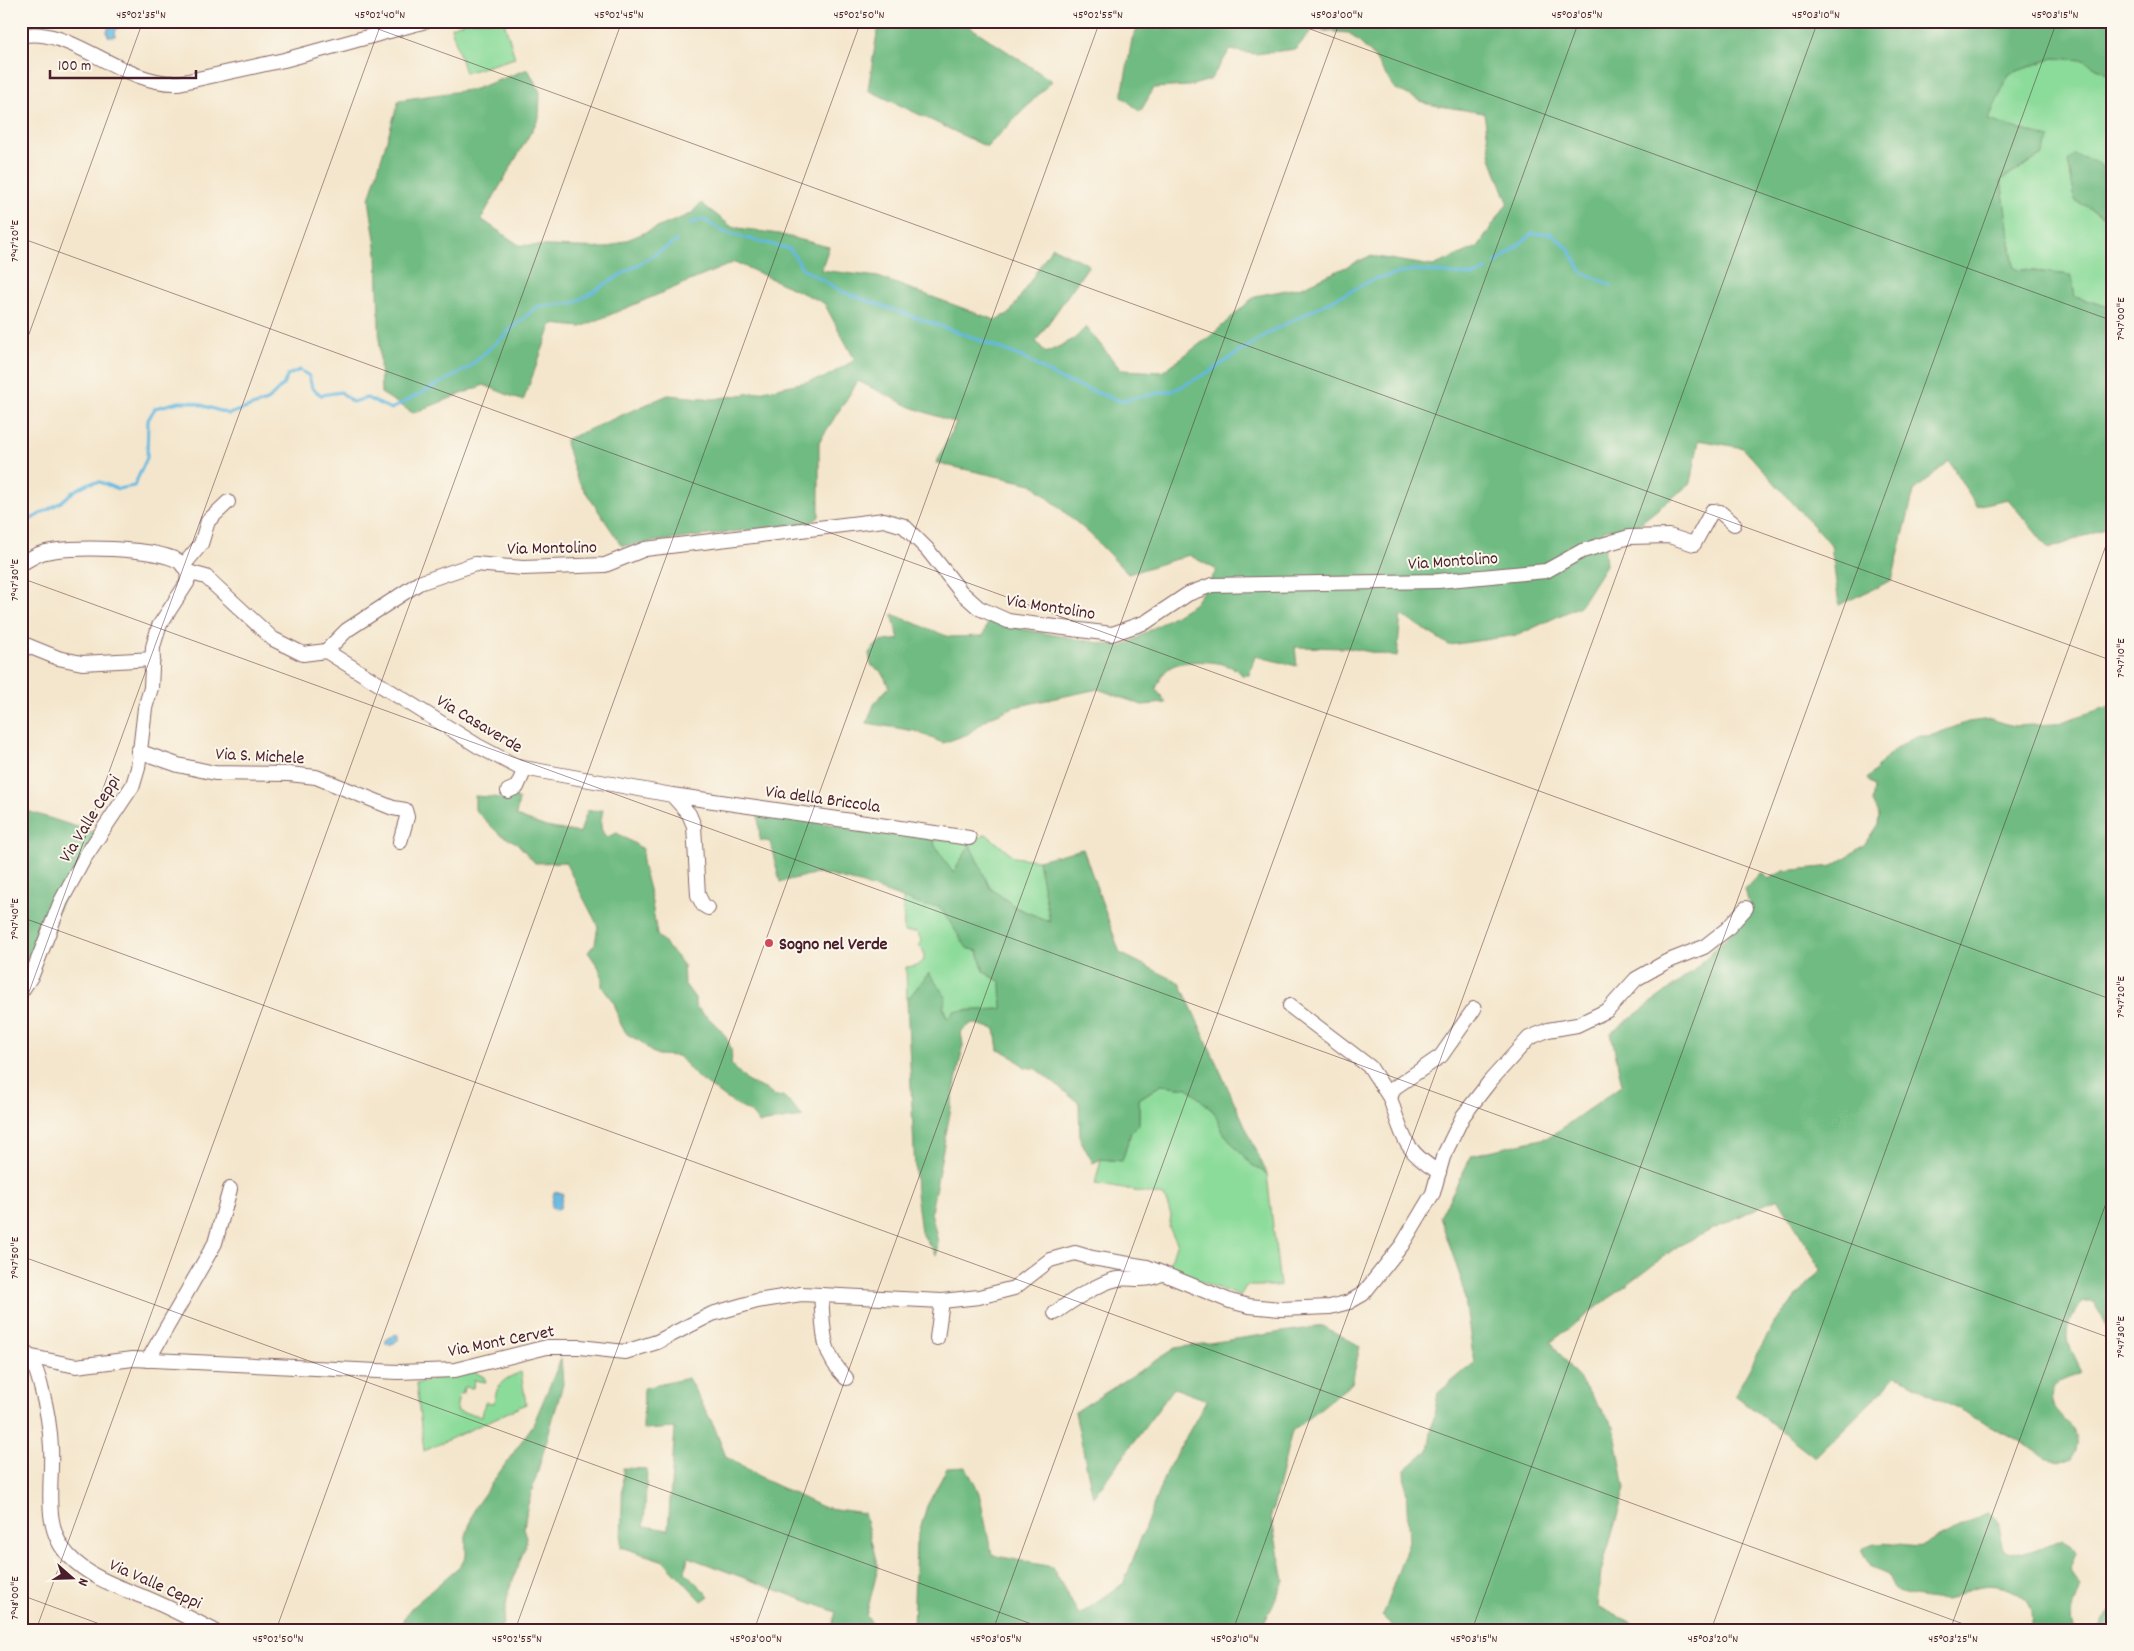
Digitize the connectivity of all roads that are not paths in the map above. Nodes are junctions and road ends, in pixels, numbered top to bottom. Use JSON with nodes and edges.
{"nodes":[{"id":1,"x":426,"y":21,"type":"edge"},
{"id":2,"x":410,"y":24,"type":"edge"},
{"id":3,"x":21,"y":36,"type":"edge"},
{"id":4,"x":228,"y":502,"type":"dead end"},
{"id":5,"x":1734,"y":524,"type":"dead end"},
{"id":6,"x":21,"y":564,"type":"edge"},
{"id":7,"x":186,"y":569,"type":"junction"},
{"id":8,"x":21,"y":642,"type":"edge"},
{"id":9,"x":326,"y":651,"type":"junction"},
{"id":10,"x":153,"y":659,"type":"junction"},
{"id":11,"x":138,"y":752,"type":"junction"},
{"id":12,"x":525,"y":769,"type":"junction"},
{"id":13,"x":508,"y":791,"type":"dead end"},
{"id":14,"x":672,"y":795,"type":"junction"},
{"id":15,"x":969,"y":838,"type":"dead end"},
{"id":16,"x":400,"y":842,"type":"dead end"},
{"id":17,"x":708,"y":908,"type":"dead end"},
{"id":18,"x":1746,"y":908,"type":"dead end"},
{"id":19,"x":21,"y":992,"type":"edge"},
{"id":20,"x":1290,"y":1006,"type":"dead end"},
{"id":21,"x":1474,"y":1009,"type":"dead end"},
{"id":22,"x":1390,"y":1098,"type":"junction"},
{"id":23,"x":1439,"y":1172,"type":"junction"},
{"id":24,"x":230,"y":1189,"type":"dead end"},
{"id":25,"x":1162,"y":1273,"type":"junction"},
{"id":26,"x":821,"y":1295,"type":"junction"},
{"id":27,"x":942,"y":1301,"type":"junction"},
{"id":28,"x":1055,"y":1313,"type":"dead end"},
{"id":29,"x":937,"y":1338,"type":"dead end"},
{"id":30,"x":26,"y":1352,"type":"edge"},
{"id":31,"x":148,"y":1360,"type":"junction"},
{"id":32,"x":846,"y":1378,"type":"dead end"},
{"id":33,"x":213,"y":1630,"type":"edge"}],
"edges":[{"from":1,"to":2,"type":"street"},
{"from":2,"to":3,"type":"street"},
{"from":4,"to":7,"type":"street","name":"Via Valle Ceppi"},
{"from":5,"to":9,"type":"street","name":"Via Montolino"},
{"from":6,"to":7,"type":"street"},
{"from":7,"to":9,"type":"street"},
{"from":7,"to":10,"type":"street","name":"Via Valle Ceppi"},
{"from":8,"to":10,"type":"street"},
{"from":9,"to":12,"type":"street","name":"Via Casaverde"},
{"from":10,"to":11,"type":"street","name":"Via Valle Ceppi"},
{"from":11,"to":16,"type":"street","name":"Via S. Michele"},
{"from":11,"to":19,"type":"street","name":"Via Valle Ceppi"},
{"from":12,"to":13,"type":"street"},
{"from":12,"to":14,"type":"street","name":"Via Casaverde"},
{"from":14,"to":15,"type":"street","name":"Via della Briccola"},
{"from":14,"to":17,"type":"street"},
{"from":18,"to":23,"type":"street","name":"Via Mont Cervet"},
{"from":20,"to":22,"type":"street"},
{"from":21,"to":22,"type":"street"},
{"from":22,"to":23,"type":"street"},
{"from":23,"to":25,"type":"street","name":"Via Mont Cervet"},
{"from":24,"to":31,"type":"street"},
{"from":25,"to":27,"type":"street","name":"Via Mont Cervet"},
{"from":25,"to":28,"type":"street"},
{"from":26,"to":27,"type":"street","name":"Via Mont Cervet"},
{"from":26,"to":31,"type":"street","name":"Via Mont Cervet"},
{"from":26,"to":32,"type":"street"},
{"from":27,"to":29,"type":"street"},
{"from":30,"to":31,"type":"street","name":"Via Mont Cervet"},
{"from":30,"to":33,"type":"street","name":"Via Valle Ceppi"}]}
